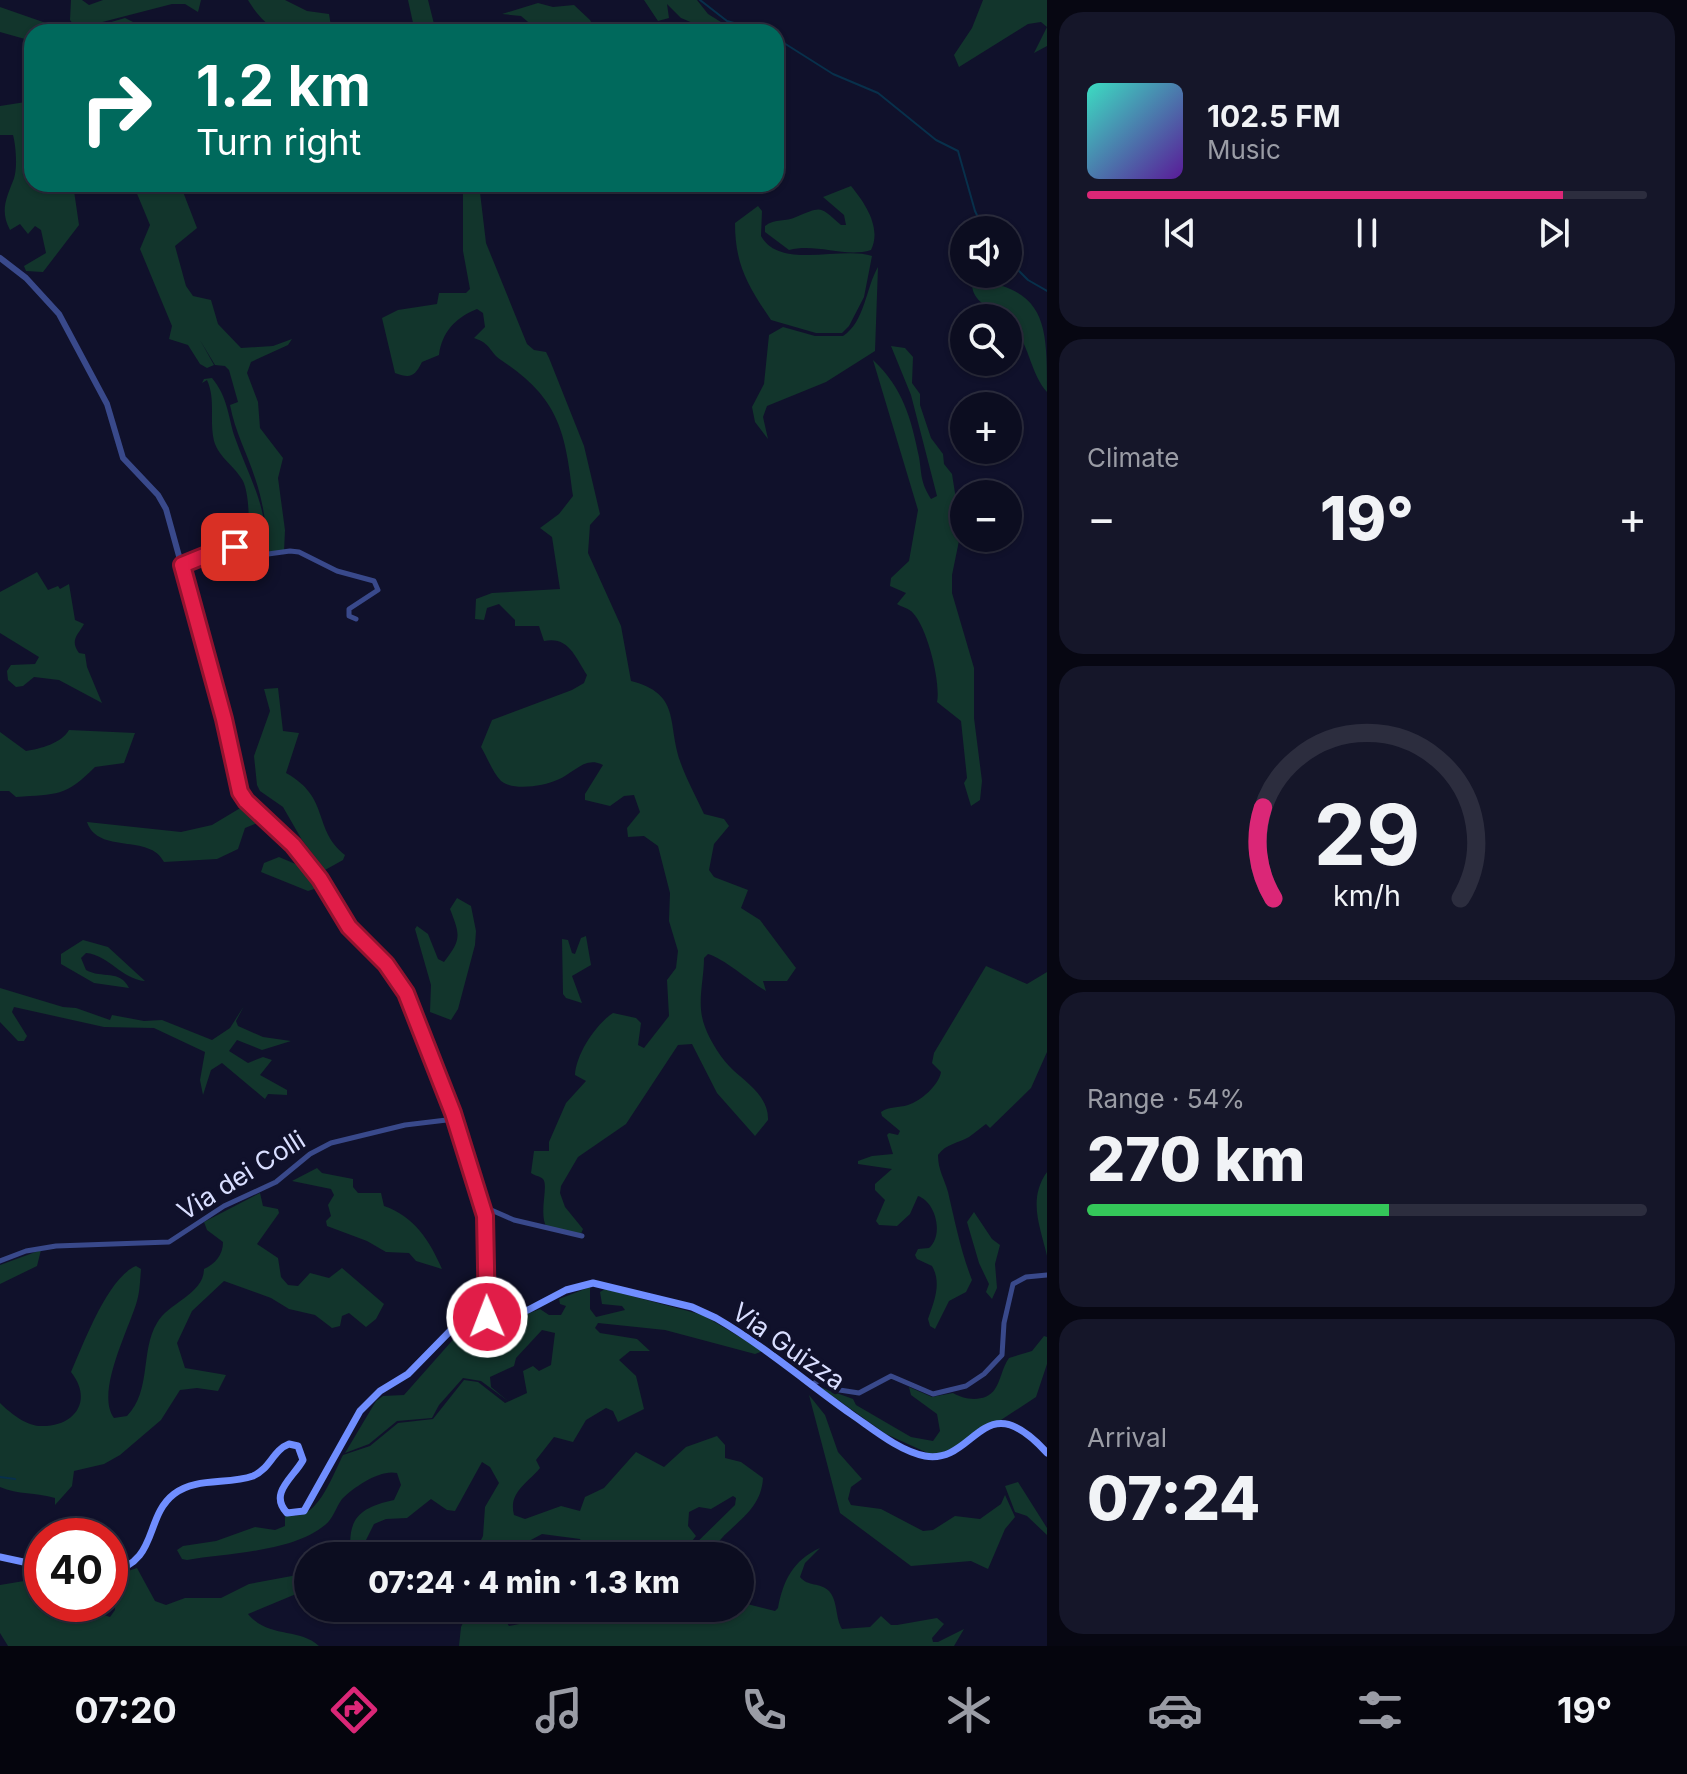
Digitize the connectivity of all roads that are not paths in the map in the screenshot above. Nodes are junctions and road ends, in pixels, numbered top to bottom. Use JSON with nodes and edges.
{"nodes":[{"id":1,"x":0,"y":258,"type":"edge"},
{"id":2,"x":182,"y":565,"type":"junction"},
{"id":3,"x":356,"y":619,"type":"dead end"},
{"id":4,"x":455,"y":1119,"type":"junction"},
{"id":5,"x":482,"y":1206,"type":"junction"},
{"id":6,"x":582,"y":1236,"type":"dead end"},
{"id":7,"x":0,"y":1261,"type":"edge"},
{"id":8,"x":1047,"y":1275,"type":"edge"},
{"id":9,"x":487,"y":1317,"type":"junction"},
{"id":10,"x":811,"y":1385,"type":"junction"},
{"id":11,"x":1047,"y":1453,"type":"edge"},
{"id":12,"x":0,"y":1557,"type":"edge"},
{"id":13,"x":24,"y":1562,"type":"edge"},
{"id":14,"x":128,"y":1565,"type":"edge"}],
"edges":[{"from":1,"to":2,"type":"street"},
{"from":2,"to":3,"type":"street"},
{"from":2,"to":4,"type":"street"},
{"from":4,"to":5,"type":"street"},
{"from":4,"to":7,"type":"street","name":"Via dei Colli"},
{"from":5,"to":6,"type":"street"},
{"from":5,"to":9,"type":"street"},
{"from":8,"to":10,"type":"street"},
{"from":9,"to":10,"type":"main road","name":"Via Guizza"},
{"from":9,"to":14,"type":"main road","name":"Via Guizza"},
{"from":10,"to":11,"type":"main road","name":"Via Guizza"},
{"from":12,"to":13,"type":"main road"}]}
